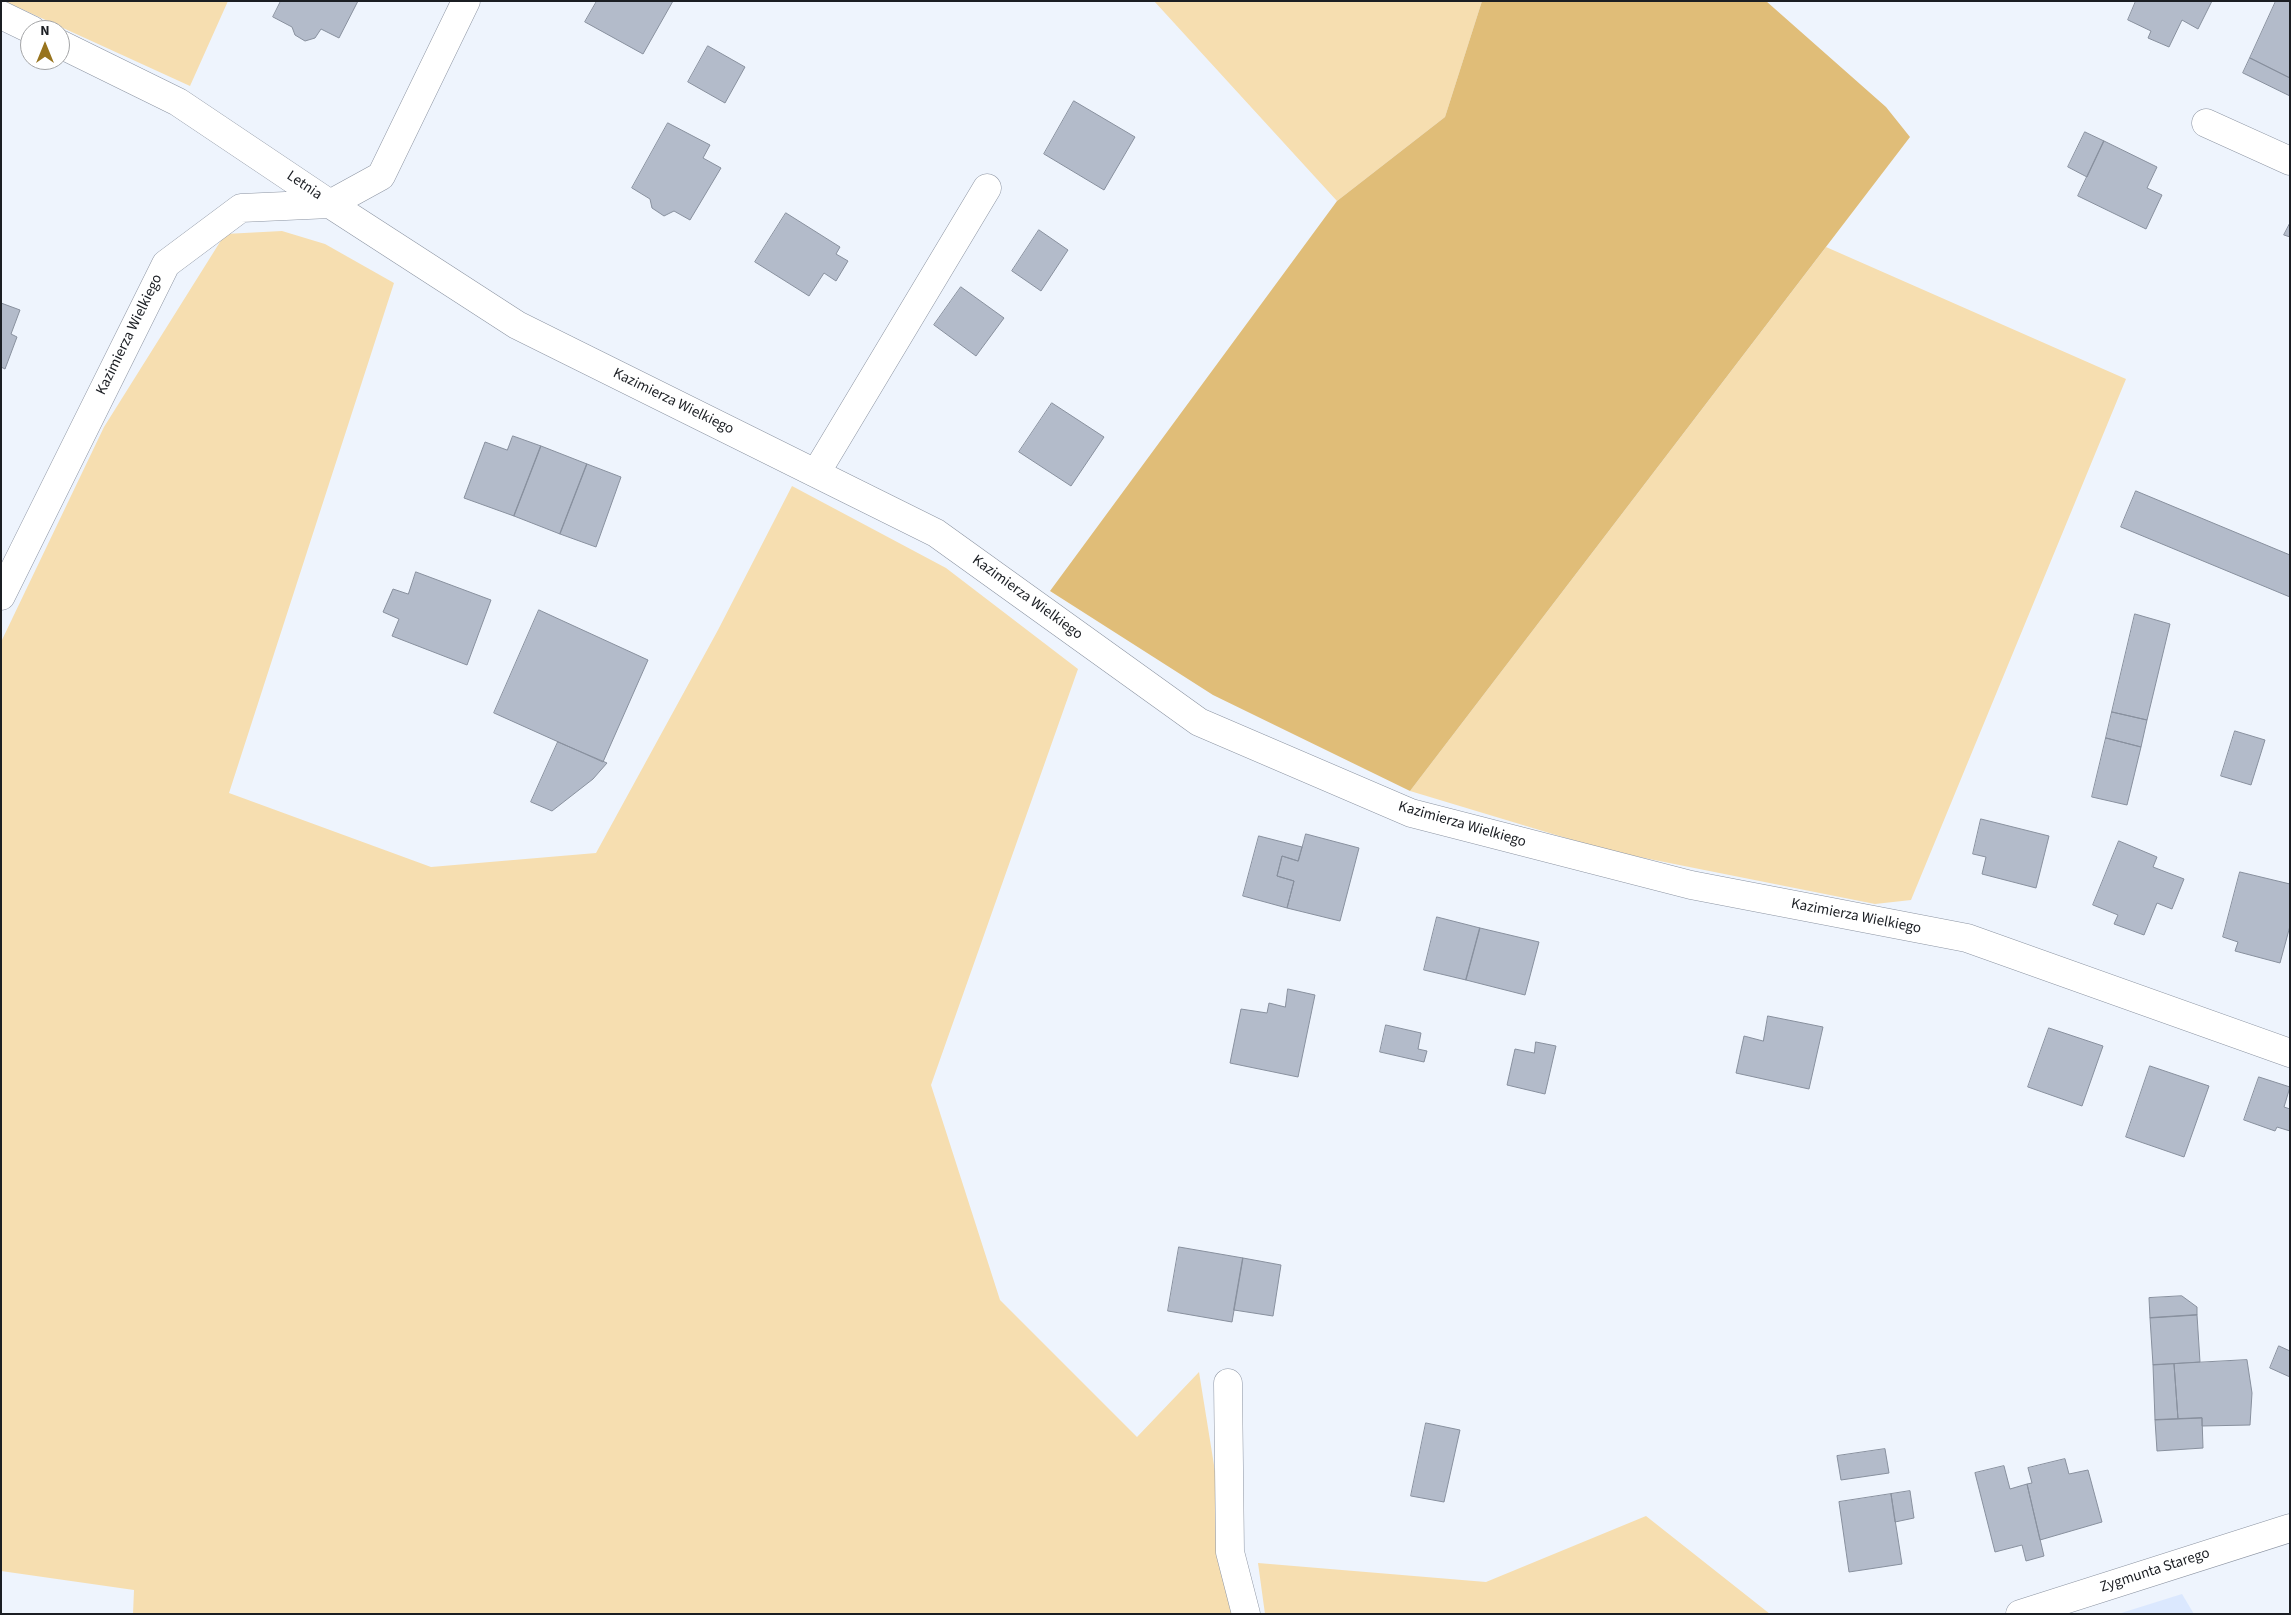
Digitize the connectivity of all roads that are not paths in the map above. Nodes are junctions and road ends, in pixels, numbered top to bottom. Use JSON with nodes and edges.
{"nodes":[{"id":1,"x":466,"y":1,"type":"edge"},
{"id":2,"x":1,"y":15,"type":"edge"},
{"id":3,"x":20,"y":24,"type":"edge"},
{"id":4,"x":70,"y":49,"type":"edge"},
{"id":5,"x":2206,"y":123,"type":"dead end"},
{"id":6,"x":2290,"y":161,"type":"edge"},
{"id":7,"x":987,"y":188,"type":"dead end"},
{"id":8,"x":330,"y":204,"type":"junction"},
{"id":9,"x":816,"y":473,"type":"junction"},
{"id":10,"x":1,"y":596,"type":"edge"},
{"id":11,"x":2290,"y":1054,"type":"edge"},
{"id":12,"x":1228,"y":1384,"type":"dead end"},
{"id":13,"x":2290,"y":1528,"type":"edge"},
{"id":14,"x":1246,"y":1614,"type":"edge"},
{"id":15,"x":2020,"y":1614,"type":"edge"}],
"edges":[{"from":1,"to":8,"type":"street","name":"Letnia"},
{"from":2,"to":3,"type":"street"},
{"from":4,"to":8,"type":"street","name":"Letnia"},
{"from":5,"to":6,"type":"street"},
{"from":7,"to":9,"type":"street"},
{"from":8,"to":9,"type":"street","name":"Kazimierza Wielkiego"},
{"from":8,"to":10,"type":"street","name":"Kazimierza Wielkiego"},
{"from":9,"to":11,"type":"street","name":"Kazimierza Wielkiego"},
{"from":12,"to":14,"type":"street"},
{"from":13,"to":15,"type":"street","name":"Zygmunta Starego"}]}
